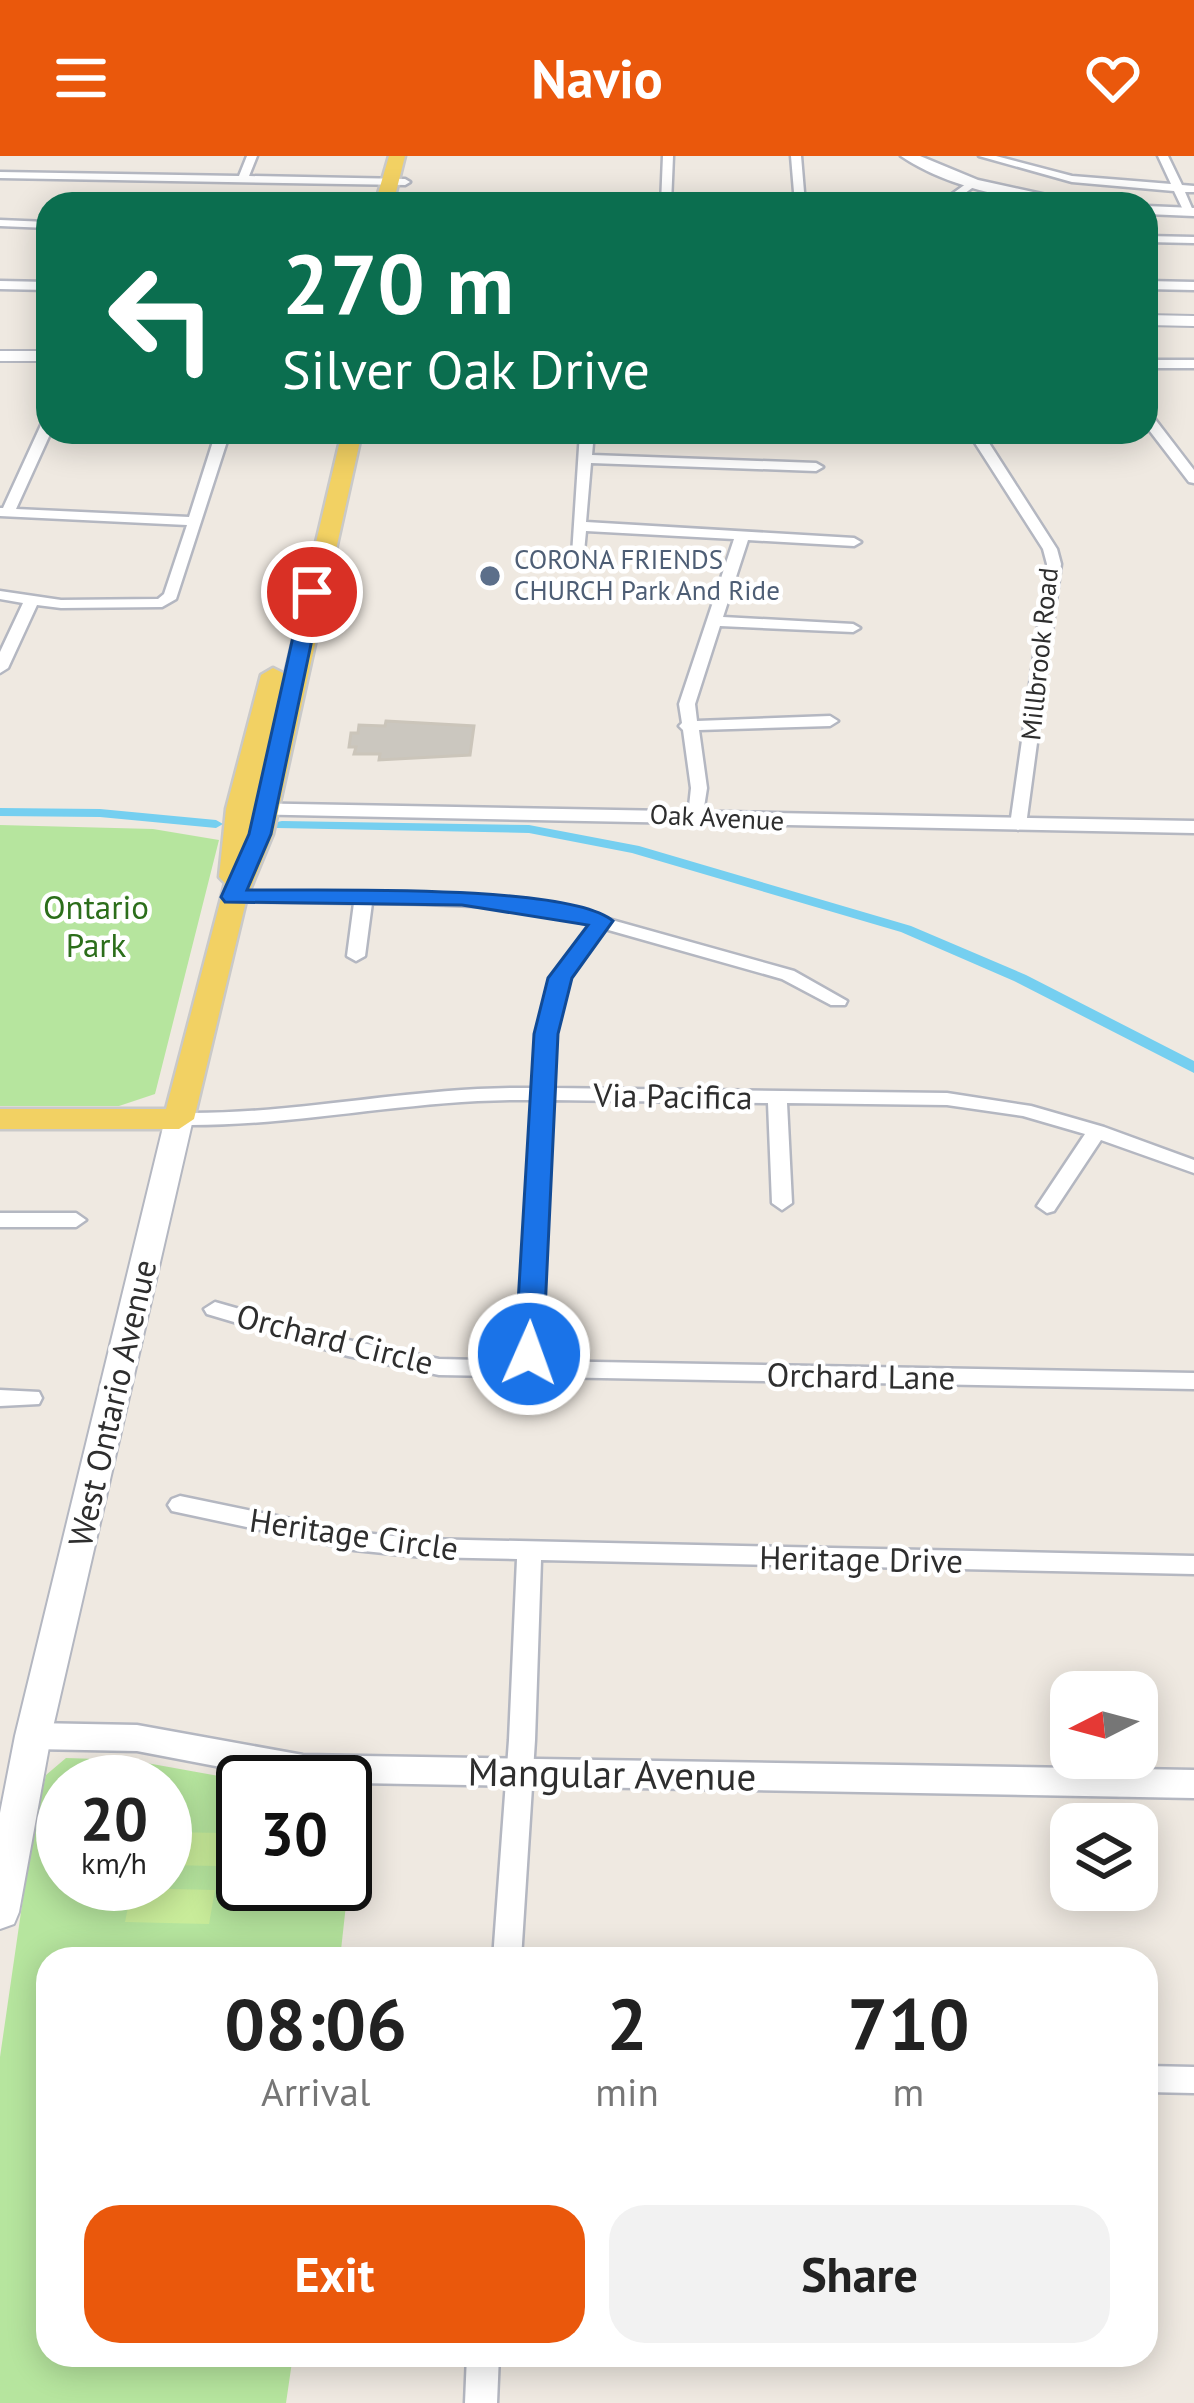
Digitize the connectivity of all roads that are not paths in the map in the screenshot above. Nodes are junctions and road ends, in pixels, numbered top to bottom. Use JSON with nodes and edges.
{"nodes":[{"id":1,"x":252,"y":156,"type":"edge"},
{"id":2,"x":397,"y":156,"type":"edge"},
{"id":3,"x":411,"y":156,"type":"edge"},
{"id":4,"x":668,"y":156,"type":"edge"},
{"id":5,"x":796,"y":156,"type":"edge"},
{"id":6,"x":908,"y":156,"type":"edge"},
{"id":7,"x":984,"y":156,"type":"edge"},
{"id":8,"x":1163,"y":156,"type":"edge"},
{"id":9,"x":0,"y":175,"type":"edge"},
{"id":10,"x":242,"y":181,"type":"junction"},
{"id":11,"x":398,"y":182,"type":"junction"},
{"id":12,"x":974,"y":183,"type":"junction"},
{"id":13,"x":1179,"y":189,"type":"junction"},
{"id":14,"x":1194,"y":189,"type":"edge"},
{"id":15,"x":392,"y":192,"type":"edge"},
{"id":16,"x":399,"y":192,"type":"edge"},
{"id":17,"x":666,"y":192,"type":"edge"},
{"id":18,"x":799,"y":192,"type":"edge"},
{"id":19,"x":961,"y":192,"type":"edge"},
{"id":20,"x":1020,"y":192,"type":"edge"},
{"id":21,"x":1158,"y":211,"type":"edge"},
{"id":22,"x":1191,"y":212,"type":"edge"},
{"id":23,"x":0,"y":224,"type":"edge"},
{"id":24,"x":36,"y":225,"type":"edge"},
{"id":25,"x":1158,"y":239,"type":"edge"},
{"id":26,"x":1194,"y":240,"type":"edge"},
{"id":27,"x":1158,"y":285,"type":"edge"},
{"id":28,"x":0,"y":286,"type":"edge"},
{"id":29,"x":36,"y":286,"type":"edge"},
{"id":30,"x":1194,"y":286,"type":"edge"},
{"id":31,"x":1158,"y":320,"type":"edge"},
{"id":32,"x":1194,"y":321,"type":"edge"},
{"id":33,"x":0,"y":353,"type":"edge"},
{"id":34,"x":36,"y":353,"type":"edge"},
{"id":35,"x":1158,"y":364,"type":"edge"},
{"id":36,"x":1194,"y":364,"type":"edge"},
{"id":37,"x":1158,"y":432,"type":"edge"},
{"id":38,"x":38,"y":444,"type":"edge"},
{"id":39,"x":219,"y":444,"type":"edge"},
{"id":40,"x":329,"y":444,"type":"edge"},
{"id":41,"x":349,"y":444,"type":"edge"},
{"id":42,"x":587,"y":444,"type":"edge"},
{"id":43,"x":983,"y":444,"type":"edge"},
{"id":44,"x":586,"y":459,"type":"junction"},
{"id":45,"x":816,"y":467,"type":"dead end"},
{"id":46,"x":1194,"y":479,"type":"edge"},
{"id":47,"x":4,"y":512,"type":"edge"},
{"id":48,"x":194,"y":521,"type":"junction"},
{"id":49,"x":579,"y":526,"type":"junction"},
{"id":50,"x":742,"y":533,"type":"junction"},
{"id":51,"x":854,"y":542,"type":"dead end"},
{"id":52,"x":577,"y":552,"type":"dead end"},
{"id":53,"x":0,"y":595,"type":"edge"},
{"id":54,"x":32,"y":600,"type":"junction"},
{"id":55,"x":713,"y":621,"type":"junction"},
{"id":56,"x":853,"y":628,"type":"dead end"},
{"id":57,"x":0,"y":668,"type":"edge"},
{"id":58,"x":830,"y":722,"type":"dead end"},
{"id":59,"x":687,"y":726,"type":"junction"},
{"id":60,"x":253,"y":809,"type":"junction"},
{"id":61,"x":696,"y":817,"type":"junction"},
{"id":62,"x":1018,"y":825,"type":"junction"},
{"id":63,"x":1194,"y":827,"type":"edge"},
{"id":64,"x":233,"y":897,"type":"junction"},
{"id":65,"x":364,"y":897,"type":"junction"},
{"id":66,"x":602,"y":921,"type":"junction"},
{"id":67,"x":356,"y":956,"type":"dead end"},
{"id":68,"x":838,"y":1001,"type":"dead end"},
{"id":69,"x":544,"y":1095,"type":"junction"},
{"id":70,"x":777,"y":1098,"type":"junction"},
{"id":71,"x":0,"y":1119,"type":"edge"},
{"id":72,"x":178,"y":1119,"type":"junction"},
{"id":73,"x":1097,"y":1131,"type":"junction"},
{"id":74,"x":1194,"y":1167,"type":"edge"},
{"id":75,"x":782,"y":1203,"type":"dead end"},
{"id":76,"x":1047,"y":1206,"type":"dead end"},
{"id":77,"x":0,"y":1220,"type":"edge"},
{"id":78,"x":76,"y":1220,"type":"dead end"},
{"id":79,"x":215,"y":1309,"type":"dead end"},
{"id":80,"x":528,"y":1371,"type":"junction"},
{"id":81,"x":1194,"y":1382,"type":"edge"},
{"id":82,"x":0,"y":1398,"type":"edge"},
{"id":83,"x":31,"y":1398,"type":"dead end"},
{"id":84,"x":180,"y":1505,"type":"dead end"},
{"id":85,"x":529,"y":1553,"type":"junction"},
{"id":86,"x":1194,"y":1565,"type":"edge"},
{"id":87,"x":33,"y":1736,"type":"junction"},
{"id":88,"x":520,"y":1772,"type":"junction"},
{"id":89,"x":1194,"y":1784,"type":"edge"},
{"id":90,"x":0,"y":1912,"type":"edge"},
{"id":91,"x":508,"y":1947,"type":"edge"},
{"id":92,"x":1158,"y":2079,"type":"edge"},
{"id":93,"x":1194,"y":2080,"type":"edge"},
{"id":94,"x":482,"y":2367,"type":"edge"},
{"id":95,"x":481,"y":2403,"type":"edge"}],
"edges":[{"from":1,"to":10,"type":"street"},
{"from":2,"to":11,"type":"main road"},
{"from":3,"to":11,"type":"main road"},
{"from":4,"to":17,"type":"street"},
{"from":5,"to":18,"type":"street"},
{"from":6,"to":12,"type":"street"},
{"from":7,"to":13,"type":"street"},
{"from":8,"to":13,"type":"street"},
{"from":9,"to":10,"type":"street"},
{"from":10,"to":11,"type":"street"},
{"from":11,"to":15,"type":"main road"},
{"from":11,"to":16,"type":"main road"},
{"from":12,"to":19,"type":"street"},
{"from":12,"to":20,"type":"street"},
{"from":13,"to":14,"type":"street"},
{"from":13,"to":22,"type":"street"},
{"from":21,"to":22,"type":"street"},
{"from":23,"to":24,"type":"street"},
{"from":25,"to":26,"type":"street"},
{"from":27,"to":30,"type":"street"},
{"from":28,"to":29,"type":"street"},
{"from":31,"to":32,"type":"main road"},
{"from":33,"to":34,"type":"main road"},
{"from":35,"to":36,"type":"street"},
{"from":37,"to":46,"type":"street"},
{"from":38,"to":47,"type":"street"},
{"from":39,"to":48,"type":"street"},
{"from":40,"to":60,"type":"main road","name":"West Ontario Avenue"},
{"from":41,"to":60,"type":"main road","name":"West Ontario Avenue"},
{"from":42,"to":44,"type":"street"},
{"from":43,"to":62,"type":"street","name":"Millbrook Road"},
{"from":44,"to":45,"type":"street"},
{"from":44,"to":49,"type":"street"},
{"from":47,"to":48,"type":"street"},
{"from":48,"to":54,"type":"street"},
{"from":49,"to":50,"type":"street"},
{"from":49,"to":52,"type":"street"},
{"from":50,"to":51,"type":"street"},
{"from":50,"to":55,"type":"street"},
{"from":53,"to":54,"type":"street"},
{"from":54,"to":57,"type":"street"},
{"from":55,"to":56,"type":"street"},
{"from":55,"to":59,"type":"street"},
{"from":58,"to":59,"type":"street"},
{"from":59,"to":61,"type":"street"},
{"from":60,"to":61,"type":"street","name":"Oak Avenue"},
{"from":60,"to":64,"type":"main road","name":"West Ontario Avenue"},
{"from":61,"to":62,"type":"street","name":"Oak Avenue"},
{"from":62,"to":63,"type":"street","name":"Oak Avenue"},
{"from":64,"to":65,"type":"street"},
{"from":64,"to":72,"type":"main road","name":"West Ontario Avenue"},
{"from":65,"to":66,"type":"street"},
{"from":65,"to":67,"type":"street"},
{"from":66,"to":68,"type":"street"},
{"from":66,"to":69,"type":"street"},
{"from":69,"to":70,"type":"street","name":"Via Pacifica"},
{"from":69,"to":72,"type":"street","name":"Via Pacifica"},
{"from":69,"to":80,"type":"street"},
{"from":70,"to":73,"type":"street","name":"Via Pacifica"},
{"from":70,"to":75,"type":"street"},
{"from":71,"to":72,"type":"main road","name":"Via Pacifica"},
{"from":72,"to":87,"type":"main road","name":"West Ontario Avenue"},
{"from":73,"to":74,"type":"street","name":"Via Pacifica"},
{"from":73,"to":76,"type":"street"},
{"from":77,"to":78,"type":"street"},
{"from":79,"to":80,"type":"street","name":"Orchard Circle"},
{"from":80,"to":81,"type":"street","name":"Orchard Lane"},
{"from":82,"to":83,"type":"street"},
{"from":84,"to":85,"type":"street","name":"Heritage Circle"},
{"from":85,"to":86,"type":"street","name":"Heritage Drive"},
{"from":85,"to":88,"type":"street"},
{"from":87,"to":88,"type":"street","name":"Mangular Avenue"},
{"from":87,"to":90,"type":"main road","name":"West Ontario Avenue"},
{"from":88,"to":89,"type":"street","name":"Mangular Avenue"},
{"from":88,"to":91,"type":"street"},
{"from":92,"to":93,"type":"street"},
{"from":94,"to":95,"type":"street"}]}
